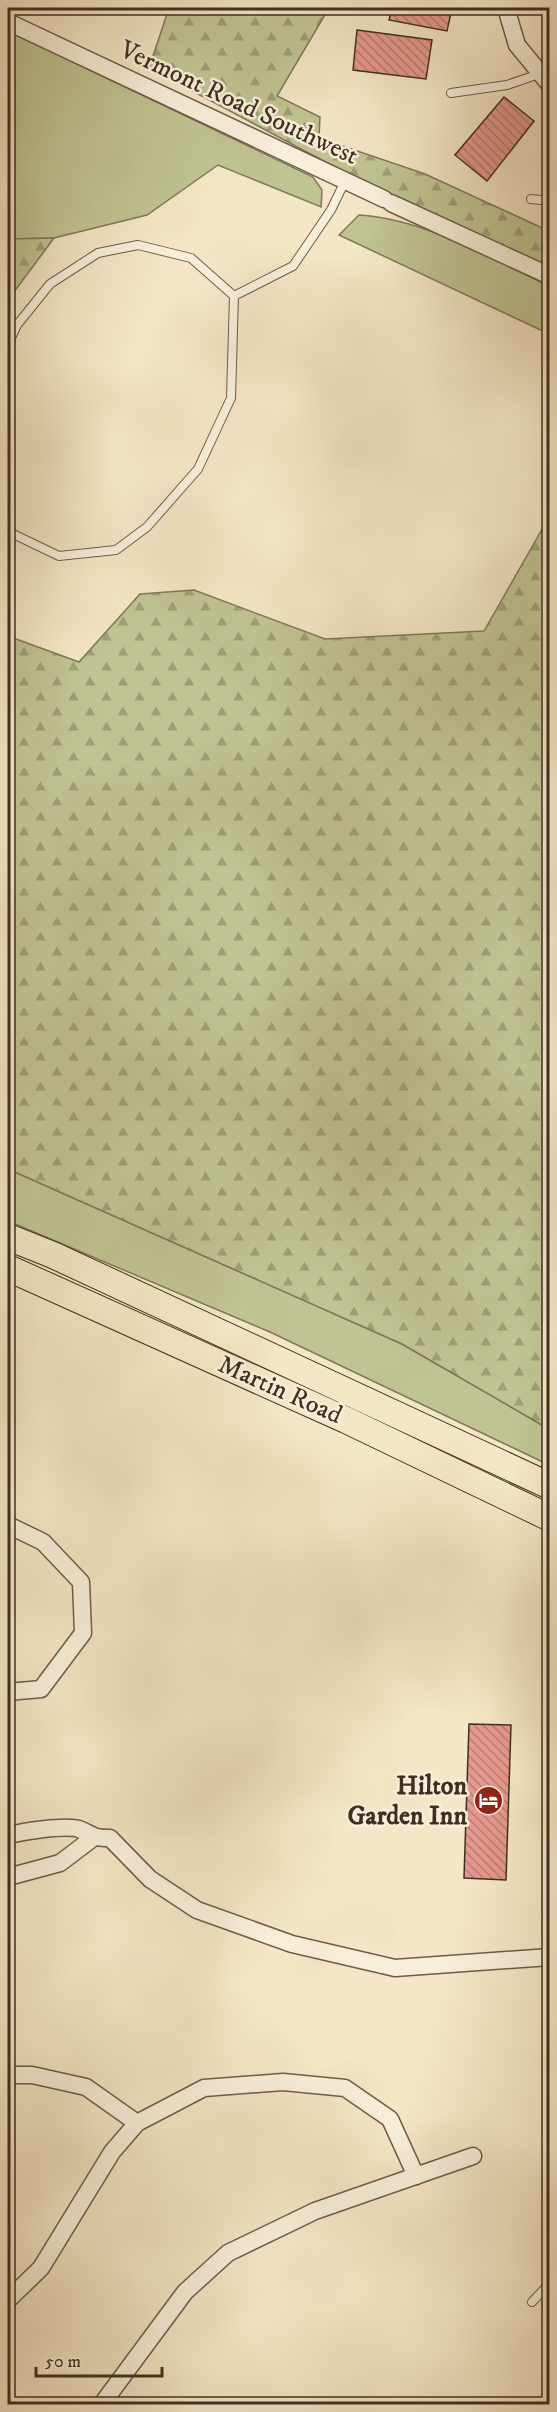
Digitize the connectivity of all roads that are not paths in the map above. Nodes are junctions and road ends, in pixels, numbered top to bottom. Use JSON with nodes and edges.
{"nodes":[{"id":1,"x":506,"y":8,"type":"edge"},
{"id":2,"x":8,"y":22,"type":"edge"},
{"id":3,"x":544,"y":80,"type":"edge"},
{"id":4,"x":451,"y":93,"type":"dead end"},
{"id":5,"x":345,"y":181,"type":"junction"},
{"id":6,"x":531,"y":199,"type":"dead end"},
{"id":7,"x":549,"y":201,"type":"edge"},
{"id":8,"x":549,"y":276,"type":"edge"},
{"id":9,"x":234,"y":296,"type":"junction"},
{"id":10,"x":8,"y":344,"type":"edge"},
{"id":11,"x":8,"y":525,"type":"edge"},
{"id":12,"x":8,"y":1238,"type":"edge"},
{"id":13,"x":8,"y":1268,"type":"edge"},
{"id":14,"x":549,"y":1486,"type":"edge"},
{"id":15,"x":549,"y":1518,"type":"edge"},
{"id":16,"x":8,"y":1525,"type":"edge"},
{"id":17,"x":8,"y":1692,"type":"edge"},
{"id":18,"x":8,"y":1836,"type":"edge"},
{"id":19,"x":93,"y":1838,"type":"junction"},
{"id":20,"x":8,"y":1877,"type":"edge"},
{"id":21,"x":549,"y":1957,"type":"edge"},
{"id":22,"x":8,"y":2075,"type":"edge"},
{"id":23,"x":137,"y":2123,"type":"junction"},
{"id":24,"x":473,"y":2156,"type":"dead end"},
{"id":25,"x":416,"y":2176,"type":"junction"},
{"id":26,"x":549,"y":2283,"type":"edge"},
{"id":27,"x":8,"y":2300,"type":"edge"},
{"id":28,"x":532,"y":2302,"type":"dead end"},
{"id":29,"x":102,"y":2404,"type":"edge"}],
"edges":[{"from":1,"to":3,"type":"street"},
{"from":2,"to":5,"type":"street","name":"Vermont Road Southwest"},
{"from":3,"to":4,"type":"lane"},
{"from":5,"to":8,"type":"street","name":"Vermont Road Southwest"},
{"from":5,"to":9,"type":"lane"},
{"from":6,"to":7,"type":"lane"},
{"from":9,"to":10,"type":"lane"},
{"from":9,"to":11,"type":"lane"},
{"from":12,"to":14,"type":"main road","name":"Martin Road"},
{"from":13,"to":15,"type":"main road","name":"Martin Road"},
{"from":16,"to":17,"type":"street"},
{"from":18,"to":19,"type":"street"},
{"from":19,"to":20,"type":"street"},
{"from":19,"to":21,"type":"street"},
{"from":22,"to":23,"type":"street"},
{"from":23,"to":25,"type":"street"},
{"from":23,"to":27,"type":"street"},
{"from":24,"to":25,"type":"street"},
{"from":25,"to":29,"type":"street"},
{"from":26,"to":28,"type":"lane"}]}
